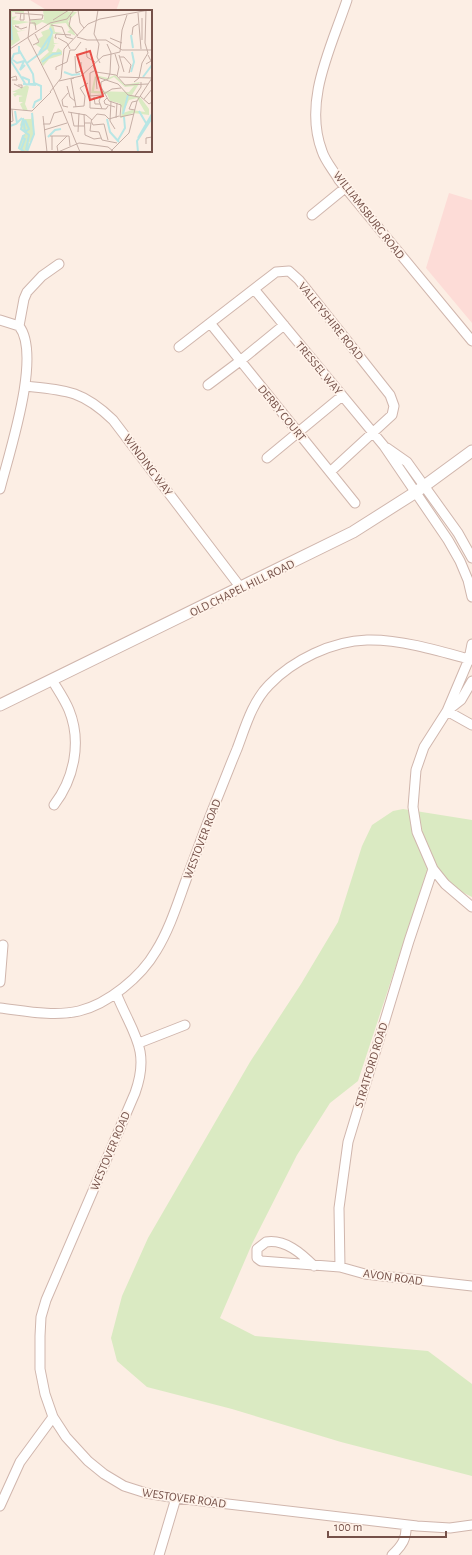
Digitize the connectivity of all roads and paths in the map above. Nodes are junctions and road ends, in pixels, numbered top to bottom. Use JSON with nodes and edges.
{"nodes":[{"id":1,"x":347,"y":0,"type":"edge"},
{"id":2,"x":345,"y":188,"type":"junction"},
{"id":3,"x":312,"y":215,"type":"dead end"},
{"id":4,"x":59,"y":264,"type":"dead end"},
{"id":5,"x":254,"y":289,"type":"junction"},
{"id":6,"x":0,"y":320,"type":"edge"},
{"id":7,"x":210,"y":323,"type":"junction"},
{"id":8,"x":284,"y":325,"type":"junction"},
{"id":9,"x":20,"y":326,"type":"junction"},
{"id":10,"x":472,"y":341,"type":"edge"},
{"id":11,"x":179,"y":347,"type":"dead end"},
{"id":12,"x":240,"y":361,"type":"junction"},
{"id":13,"x":208,"y":385,"type":"dead end"},
{"id":14,"x":25,"y":386,"type":"junction"},
{"id":15,"x":342,"y":396,"type":"junction"},
{"id":16,"x":298,"y":433,"type":"junction"},
{"id":17,"x":374,"y":434,"type":"junction"},
{"id":18,"x":384,"y":446,"type":"junction"},
{"id":19,"x":472,"y":451,"type":"edge"},
{"id":20,"x":267,"y":458,"type":"dead end"},
{"id":21,"x":330,"y":472,"type":"junction"},
{"id":22,"x":426,"y":486,"type":"junction"},
{"id":23,"x":0,"y":489,"type":"edge"},
{"id":24,"x":416,"y":492,"type":"junction"},
{"id":25,"x":356,"y":503,"type":"dead end"},
{"id":26,"x":472,"y":558,"type":"edge"},
{"id":27,"x":241,"y":588,"type":"junction"},
{"id":28,"x":472,"y":597,"type":"edge"},
{"id":29,"x":472,"y":644,"type":"edge"},
{"id":30,"x":470,"y":659,"type":"edge"},
{"id":31,"x":52,"y":680,"type":"junction"},
{"id":32,"x":472,"y":681,"type":"edge"},
{"id":33,"x":0,"y":705,"type":"edge"},
{"id":34,"x":447,"y":711,"type":"junction"},
{"id":35,"x":472,"y":725,"type":"edge"},
{"id":36,"x":54,"y":805,"type":"dead end"},
{"id":37,"x":434,"y":869,"type":"junction"},
{"id":38,"x":472,"y":907,"type":"edge"},
{"id":39,"x":3,"y":945,"type":"dead end"},
{"id":40,"x":0,"y":982,"type":"edge"},
{"id":41,"x":116,"y":993,"type":"junction"},
{"id":42,"x":0,"y":1008,"type":"edge"},
{"id":43,"x":185,"y":1025,"type":"dead end"},
{"id":44,"x":139,"y":1043,"type":"junction"},
{"id":45,"x":314,"y":1266,"type":"junction"},
{"id":46,"x":340,"y":1267,"type":"junction"},
{"id":47,"x":472,"y":1286,"type":"edge"},
{"id":48,"x":53,"y":1417,"type":"junction"},
{"id":49,"x":176,"y":1498,"type":"junction"},
{"id":50,"x":0,"y":1506,"type":"edge"},
{"id":51,"x":406,"y":1525,"type":"junction"},
{"id":52,"x":472,"y":1525,"type":"edge"},
{"id":53,"x":159,"y":1555,"type":"edge"},
{"id":54,"x":392,"y":1555,"type":"edge"}],
"edges":[{"from":1,"to":2,"type":"street","name":"WILLIAMSBURG ROAD"},
{"from":2,"to":3,"type":"street"},
{"from":2,"to":10,"type":"street","name":"WILLIAMSBURG ROAD"},
{"from":4,"to":9,"type":"street"},
{"from":5,"to":7,"type":"street","name":"VALLEYSHIRE ROAD"},
{"from":5,"to":8,"type":"street","name":"TRESSEL WAY"},
{"from":5,"to":17,"type":"street","name":"VALLEYSHIRE ROAD"},
{"from":6,"to":9,"type":"street"},
{"from":7,"to":11,"type":"street","name":"VALLEYSHIRE ROAD"},
{"from":7,"to":12,"type":"street","name":"DERBY COURT"},
{"from":8,"to":12,"type":"street"},
{"from":8,"to":15,"type":"street","name":"TRESSEL WAY"},
{"from":9,"to":14,"type":"street"},
{"from":12,"to":13,"type":"street"},
{"from":12,"to":16,"type":"street","name":"DERBY COURT"},
{"from":14,"to":23,"type":"street"},
{"from":14,"to":27,"type":"street","name":"WINDING WAY"},
{"from":15,"to":16,"type":"street"},
{"from":15,"to":17,"type":"street","name":"TRESSEL WAY"},
{"from":16,"to":20,"type":"street"},
{"from":16,"to":21,"type":"street","name":"DERBY COURT"},
{"from":17,"to":18,"type":"street","name":"TRESSEL WAY"},
{"from":17,"to":21,"type":"street","name":"VALLEYSHIRE ROAD"},
{"from":18,"to":22,"type":"street","name":"TRESSEL WAY"},
{"from":18,"to":24,"type":"street","name":"TRESSEL WAY"},
{"from":19,"to":22,"type":"street","name":"OLD CHAPEL HILL ROAD"},
{"from":21,"to":25,"type":"street","name":"DERBY COURT"},
{"from":22,"to":24,"type":"street","name":"OLD CHAPEL HILL ROAD"},
{"from":22,"to":26,"type":"street","name":"TRESSEL WAY"},
{"from":24,"to":27,"type":"street","name":"OLD CHAPEL HILL ROAD"},
{"from":24,"to":28,"type":"street","name":"TRESSEL WAY"},
{"from":27,"to":31,"type":"street","name":"OLD CHAPEL HILL ROAD"},
{"from":29,"to":30,"type":"street"},
{"from":30,"to":34,"type":"street"},
{"from":30,"to":41,"type":"street","name":"WESTOVER ROAD"},
{"from":31,"to":33,"type":"street","name":"OLD CHAPEL HILL ROAD"},
{"from":31,"to":36,"type":"street"},
{"from":32,"to":34,"type":"street"},
{"from":34,"to":35,"type":"street"},
{"from":34,"to":37,"type":"street"},
{"from":37,"to":38,"type":"street"},
{"from":37,"to":46,"type":"street","name":"STRATFORD ROAD"},
{"from":39,"to":40,"type":"street"},
{"from":41,"to":42,"type":"street"},
{"from":41,"to":44,"type":"street","name":"WESTOVER ROAD"},
{"from":43,"to":44,"type":"street"},
{"from":44,"to":48,"type":"street","name":"WESTOVER ROAD"},
{"from":45,"to":45,"type":"street","name":"AVON ROAD"},
{"from":45,"to":46,"type":"street","name":"AVON ROAD"},
{"from":46,"to":47,"type":"street","name":"AVON ROAD"},
{"from":48,"to":49,"type":"street","name":"WESTOVER ROAD"},
{"from":48,"to":50,"type":"street"},
{"from":49,"to":51,"type":"street","name":"WESTOVER ROAD"},
{"from":49,"to":53,"type":"street"},
{"from":51,"to":52,"type":"street","name":"WESTOVER ROAD"},
{"from":51,"to":54,"type":"street"}]}
